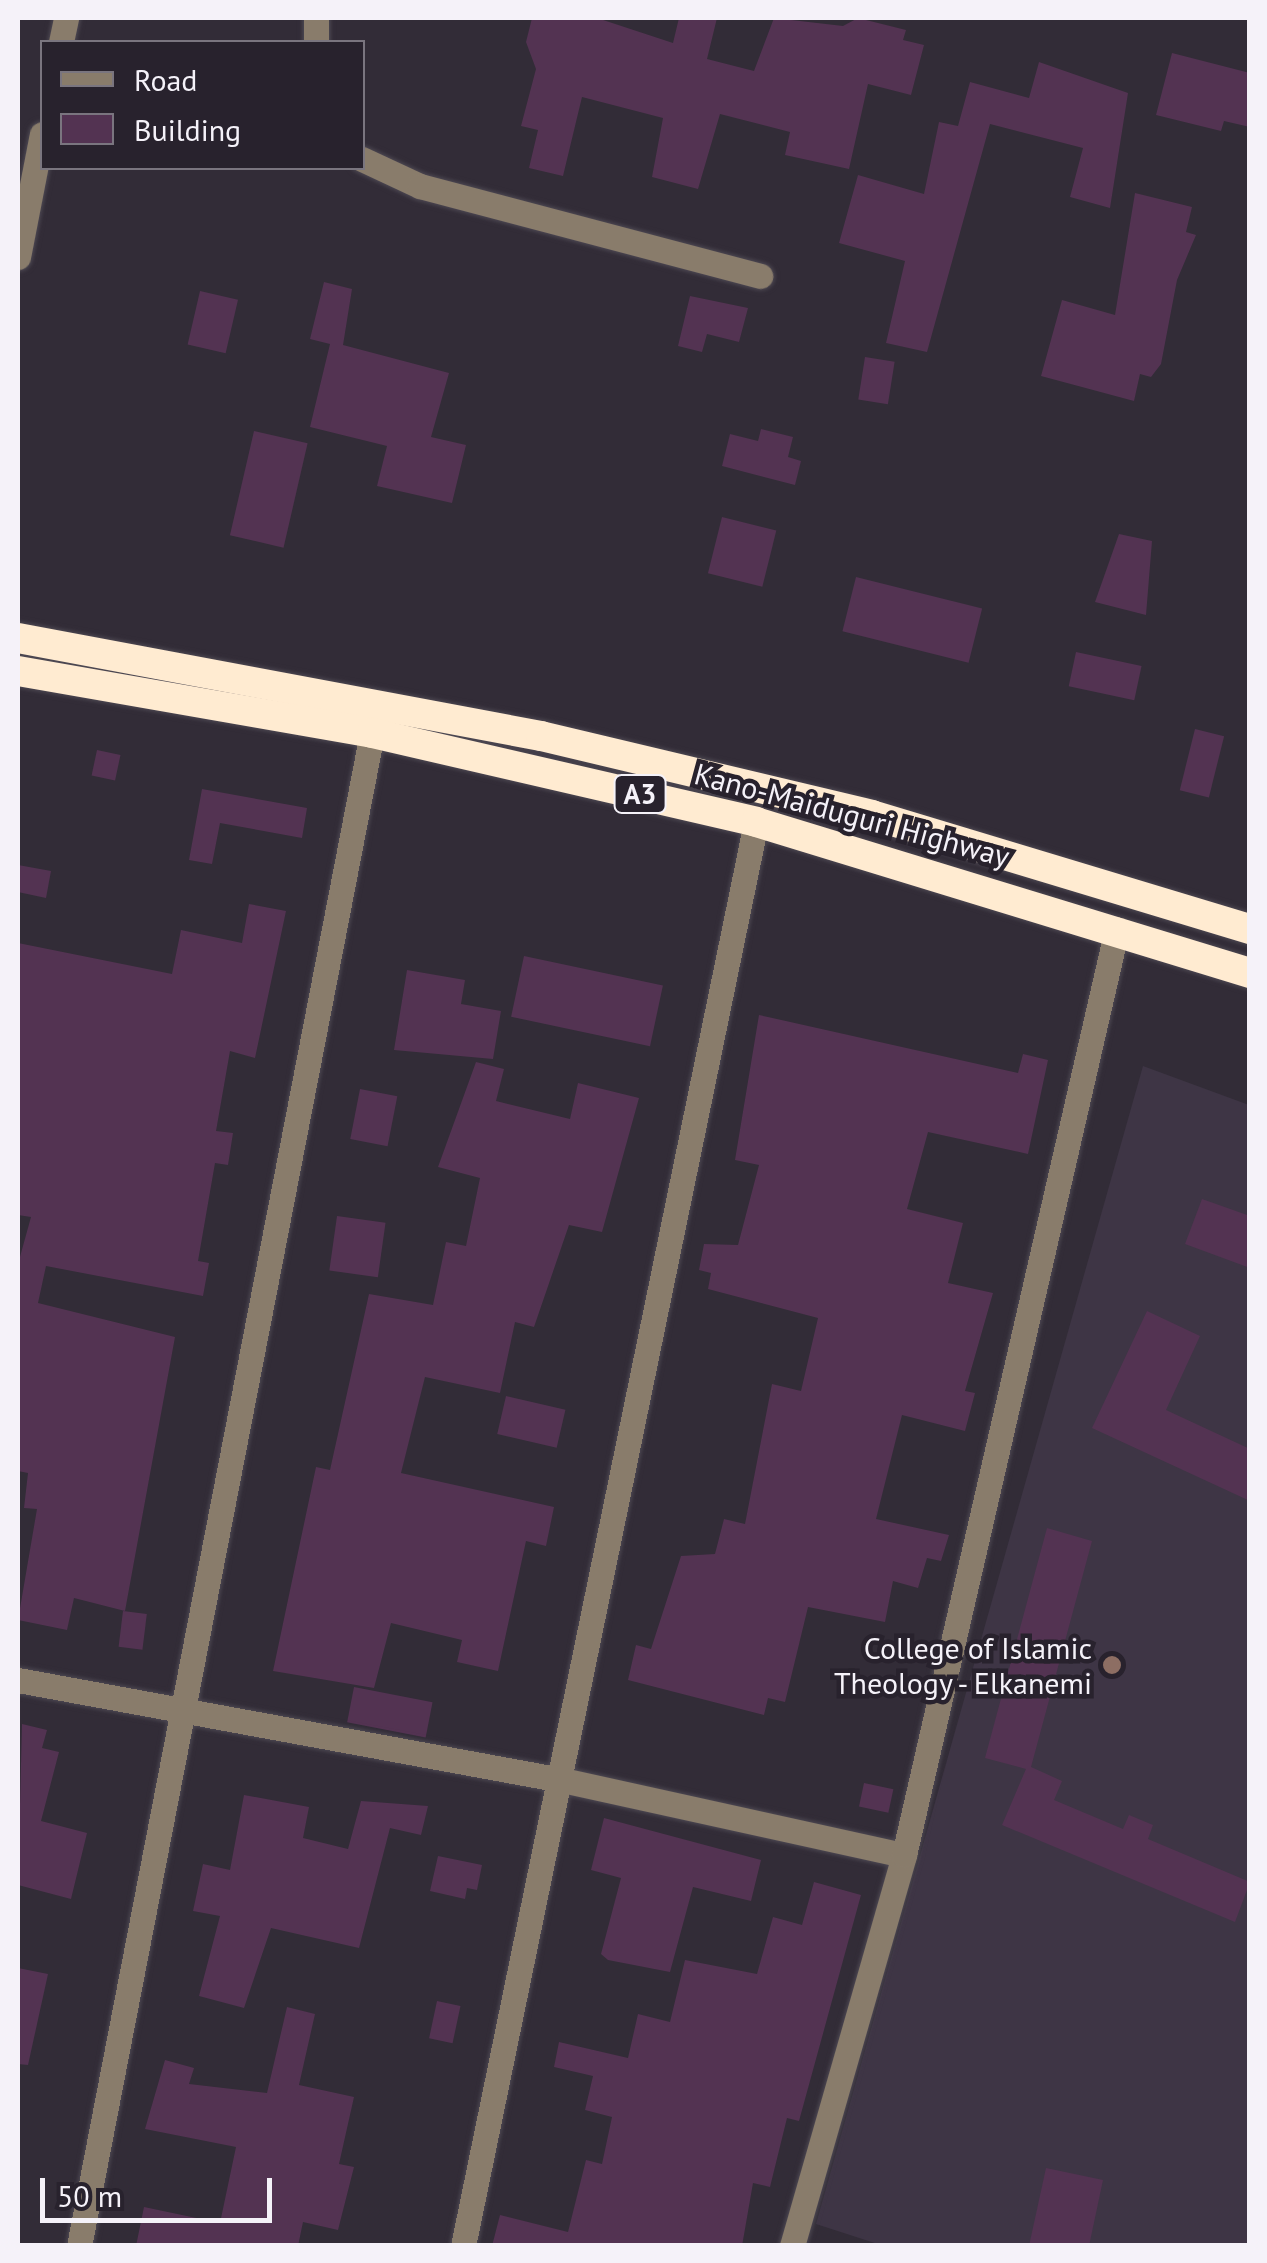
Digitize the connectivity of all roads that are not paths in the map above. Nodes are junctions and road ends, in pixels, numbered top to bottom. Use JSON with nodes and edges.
{"nodes":[{"id":1,"x":40,"y":144,"type":"edge"},
{"id":2,"x":365,"y":160,"type":"edge"},
{"id":3,"x":18,"y":257,"type":"edge"},
{"id":4,"x":760,"y":276,"type":"dead end"},
{"id":5,"x":18,"y":638,"type":"edge"},
{"id":6,"x":18,"y":670,"type":"edge"},
{"id":7,"x":372,"y":733,"type":"junction"},
{"id":8,"x":756,"y":822,"type":"junction"},
{"id":9,"x":1249,"y":928,"type":"edge"},
{"id":10,"x":1117,"y":929,"type":"junction"},
{"id":11,"x":1250,"y":973,"type":"edge"},
{"id":12,"x":18,"y":1680,"type":"edge"},
{"id":13,"x":178,"y":1712,"type":"junction"},
{"id":14,"x":562,"y":1780,"type":"junction"},
{"id":15,"x":904,"y":1855,"type":"junction"},
{"id":16,"x":79,"y":2246,"type":"edge"},
{"id":17,"x":463,"y":2246,"type":"edge"},
{"id":18,"x":792,"y":2246,"type":"edge"}],
"edges":[{"from":1,"to":3,"type":"street"},
{"from":2,"to":4,"type":"street"},
{"from":5,"to":9,"type":"highway","name":"Kano-Maiduguri Highway","number":"A3"},
{"from":6,"to":7,"type":"highway","name":"Kano-Maiduguri Highway","number":"A3"},
{"from":7,"to":8,"type":"highway","name":"Kano-Maiduguri Highway","number":"A3"},
{"from":7,"to":13,"type":"street"},
{"from":8,"to":10,"type":"highway","name":"Kano-Maiduguri Highway","number":"A3"},
{"from":8,"to":14,"type":"street"},
{"from":10,"to":11,"type":"highway","name":"Kano-Maiduguri Highway","number":"A3"},
{"from":10,"to":15,"type":"street"},
{"from":12,"to":13,"type":"street"},
{"from":13,"to":14,"type":"street"},
{"from":13,"to":16,"type":"street"},
{"from":14,"to":15,"type":"street"},
{"from":14,"to":17,"type":"street"},
{"from":15,"to":18,"type":"street"}]}
